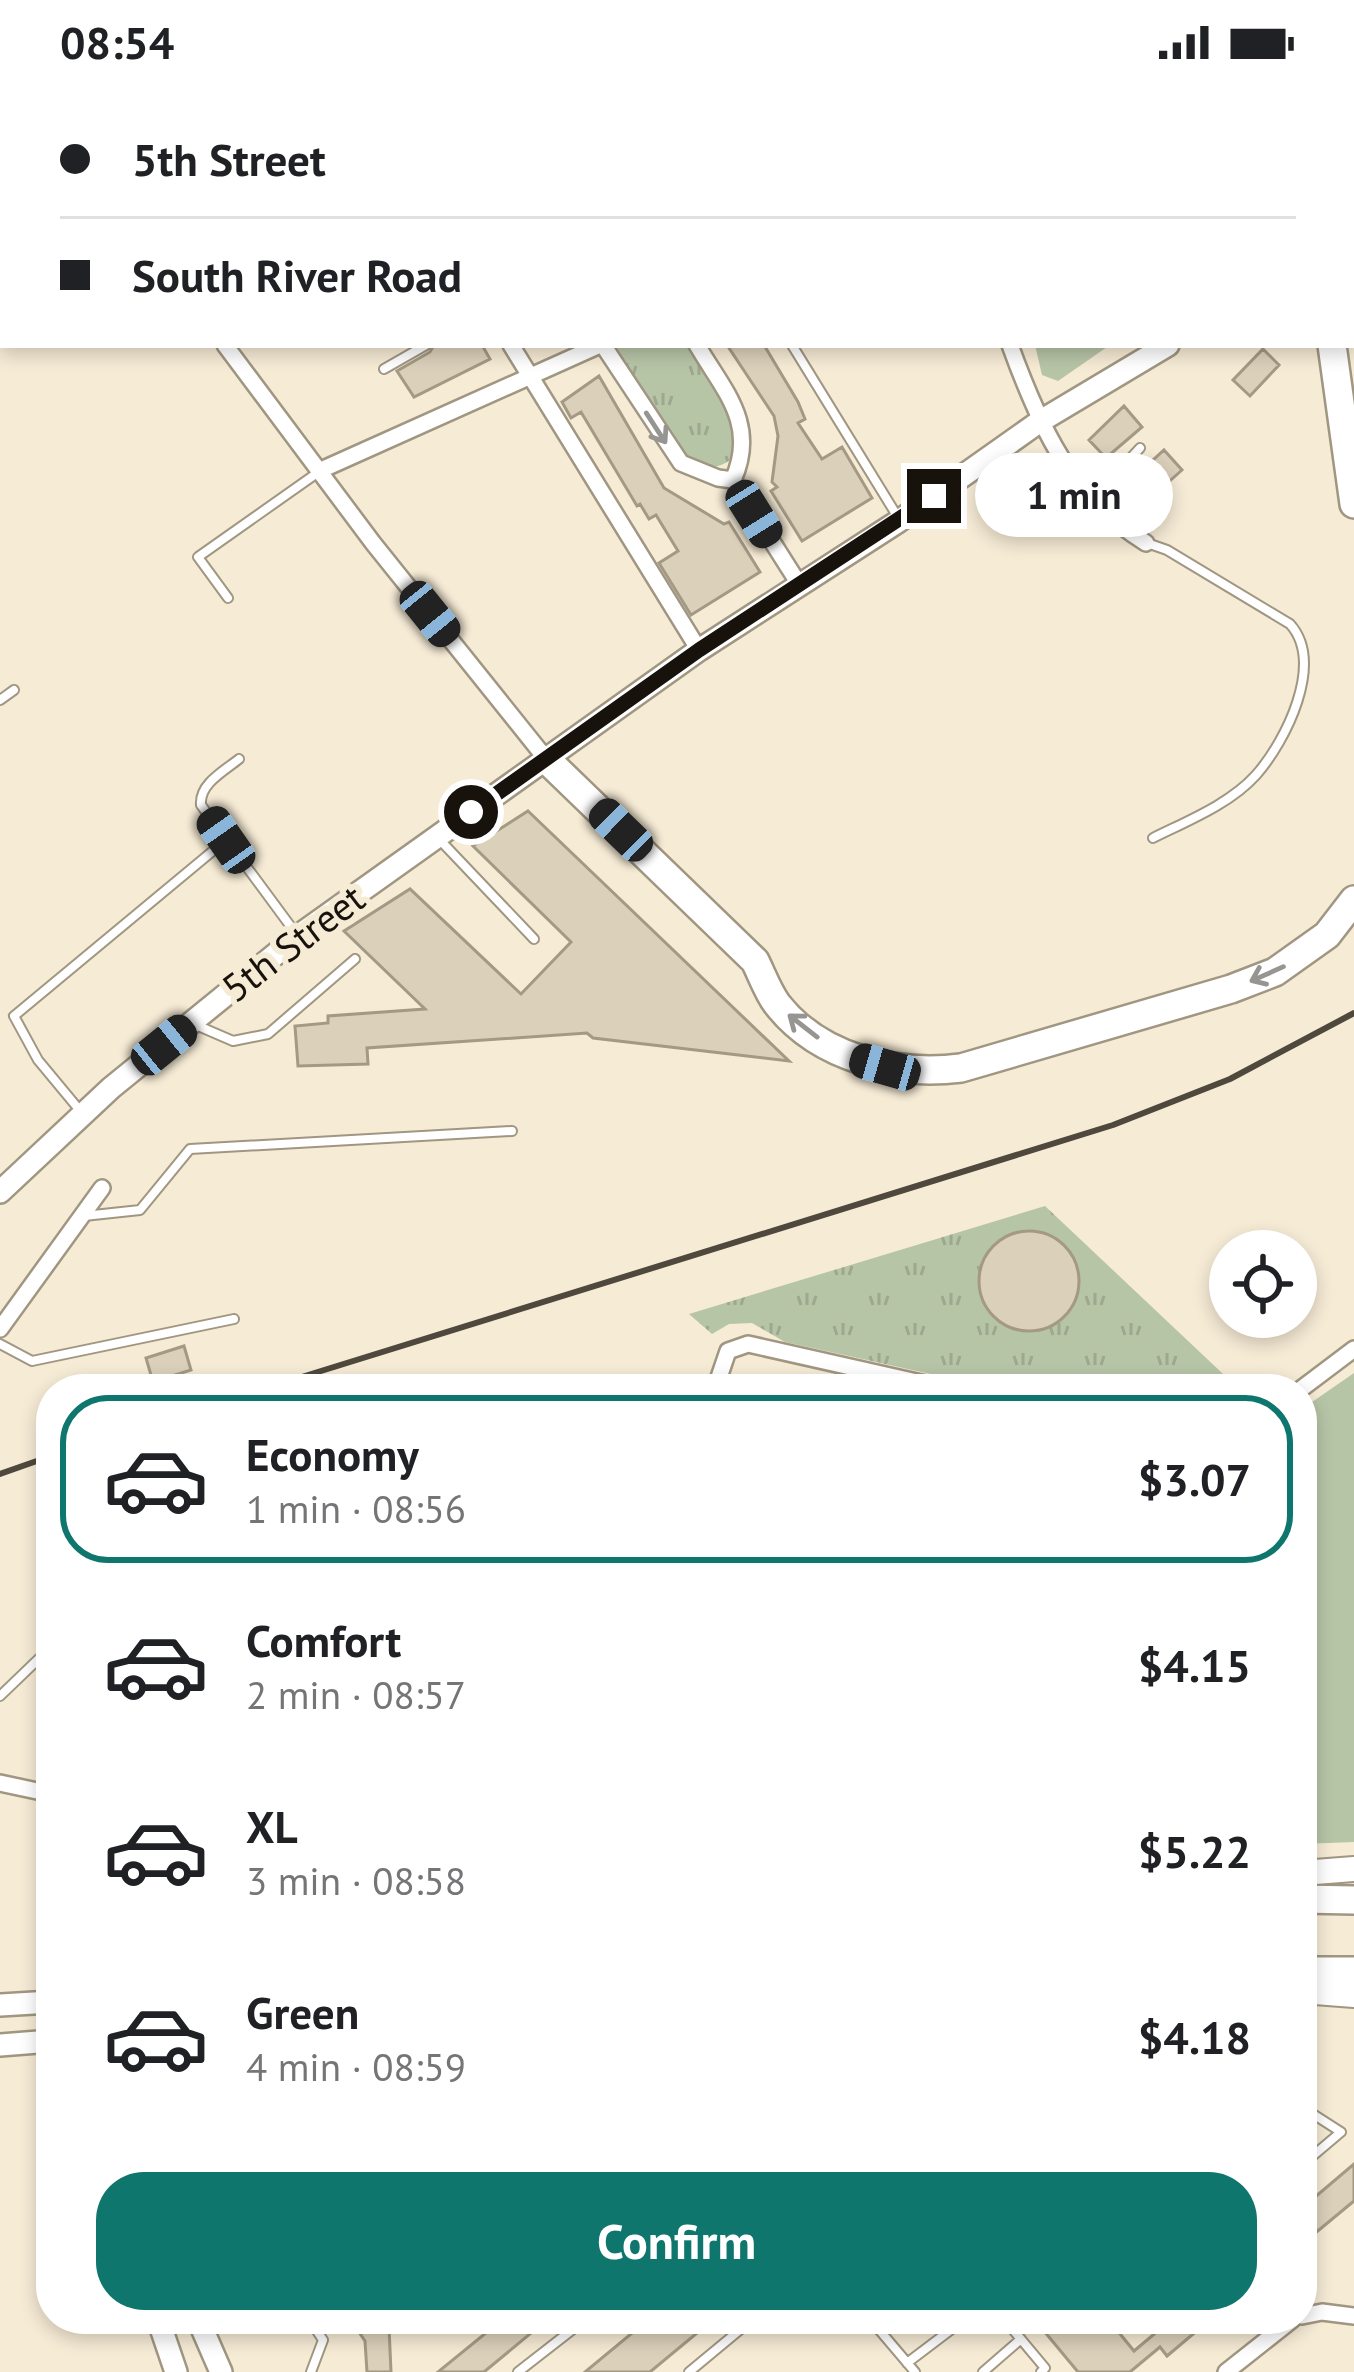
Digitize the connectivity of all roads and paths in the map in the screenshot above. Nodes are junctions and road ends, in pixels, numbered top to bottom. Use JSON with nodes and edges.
{"nodes":[{"id":1,"x":227,"y":348,"type":"edge"},
{"id":2,"x":421,"y":348,"type":"edge"},
{"id":3,"x":514,"y":348,"type":"edge"},
{"id":4,"x":595,"y":348,"type":"edge"},
{"id":5,"x":604,"y":348,"type":"edge"},
{"id":6,"x":699,"y":348,"type":"edge"},
{"id":7,"x":794,"y":348,"type":"edge"},
{"id":8,"x":1011,"y":348,"type":"edge"},
{"id":9,"x":1163,"y":348,"type":"edge"},
{"id":10,"x":1332,"y":348,"type":"edge"},
{"id":11,"x":383,"y":369,"type":"dead end"},
{"id":12,"x":531,"y":376,"type":"junction"},
{"id":13,"x":1039,"y":422,"type":"junction"},
{"id":14,"x":1140,"y":448,"type":"dead end"},
{"id":15,"x":321,"y":470,"type":"junction"},
{"id":16,"x":733,"y":480,"type":"junction"},
{"id":17,"x":1092,"y":500,"type":"junction"},
{"id":18,"x":1354,"y":503,"type":"edge"},
{"id":19,"x":899,"y":521,"type":"junction"},
{"id":20,"x":1146,"y":543,"type":"joint"},
{"id":21,"x":799,"y":584,"type":"junction"},
{"id":22,"x":228,"y":598,"type":"dead end"},
{"id":23,"x":699,"y":650,"type":"junction"},
{"id":24,"x":14,"y":690,"type":"dead end"},
{"id":25,"x":0,"y":700,"type":"edge"},
{"id":26,"x":238,"y":759,"type":"dead end"},
{"id":27,"x":547,"y":760,"type":"junction"},
{"id":28,"x":437,"y":837,"type":"junction"},
{"id":29,"x":1153,"y":838,"type":"dead end"},
{"id":30,"x":226,"y":840,"type":"junction"},
{"id":31,"x":1354,"y":900,"type":"edge"},
{"id":32,"x":298,"y":936,"type":"junction"},
{"id":33,"x":534,"y":939,"type":"dead end"},
{"id":34,"x":355,"y":959,"type":"dead end"},
{"id":35,"x":190,"y":1023,"type":"junction"},
{"id":36,"x":83,"y":1115,"type":"junction"},
{"id":37,"x":512,"y":1131,"type":"dead end"},
{"id":38,"x":102,"y":1188,"type":"dead end"},
{"id":39,"x":0,"y":1192,"type":"edge"},
{"id":40,"x":83,"y":1217,"type":"junction"},
{"id":41,"x":234,"y":1319,"type":"dead end"},
{"id":42,"x":0,"y":1329,"type":"edge"},
{"id":43,"x":0,"y":1344,"type":"edge"},
{"id":44,"x":1354,"y":1349,"type":"edge"},
{"id":45,"x":720,"y":1374,"type":"edge"},
{"id":46,"x":883,"y":1374,"type":"edge"},
{"id":47,"x":1317,"y":1377,"type":"edge"},
{"id":48,"x":36,"y":1661,"type":"edge"},
{"id":49,"x":0,"y":1696,"type":"edge"},
{"id":50,"x":0,"y":1783,"type":"edge"},
{"id":51,"x":36,"y":1791,"type":"edge"},
{"id":52,"x":1354,"y":1869,"type":"edge"},
{"id":53,"x":1317,"y":1872,"type":"edge"},
{"id":54,"x":1317,"y":1899,"type":"edge"},
{"id":55,"x":1354,"y":1900,"type":"edge"},
{"id":56,"x":1317,"y":1971,"type":"edge"},
{"id":57,"x":1354,"y":1971,"type":"edge"},
{"id":58,"x":1317,"y":1992,"type":"edge"},
{"id":59,"x":1354,"y":1995,"type":"edge"},
{"id":60,"x":36,"y":2003,"type":"edge"},
{"id":61,"x":0,"y":2005,"type":"edge"},
{"id":62,"x":36,"y":2042,"type":"edge"},
{"id":63,"x":0,"y":2045,"type":"edge"},
{"id":64,"x":1317,"y":2117,"type":"edge"},
{"id":65,"x":1317,"y":2152,"type":"edge"},
{"id":66,"x":1317,"y":2313,"type":"edge"},
{"id":67,"x":1353,"y":2313,"type":"edge"},
{"id":68,"x":164,"y":2334,"type":"edge"},
{"id":69,"x":204,"y":2334,"type":"edge"},
{"id":70,"x":318,"y":2334,"type":"edge"},
{"id":71,"x":567,"y":2334,"type":"edge"},
{"id":72,"x":734,"y":2334,"type":"edge"},
{"id":73,"x":882,"y":2334,"type":"edge"},
{"id":74,"x":945,"y":2334,"type":"edge"},
{"id":75,"x":1017,"y":2334,"type":"edge"},
{"id":76,"x":1274,"y":2334,"type":"edge"},
{"id":77,"x":1021,"y":2339,"type":"junction"},
{"id":78,"x":907,"y":2363,"type":"junction"},
{"id":79,"x":217,"y":2366,"type":"edge"},
{"id":80,"x":179,"y":2372,"type":"edge"},
{"id":81,"x":311,"y":2372,"type":"edge"},
{"id":82,"x":518,"y":2372,"type":"edge"},
{"id":83,"x":689,"y":2372,"type":"edge"},
{"id":84,"x":915,"y":2372,"type":"edge"},
{"id":85,"x":983,"y":2372,"type":"edge"},
{"id":86,"x":1041,"y":2372,"type":"edge"},
{"id":87,"x":1226,"y":2372,"type":"edge"}],
"edges":[{"from":1,"to":15,"type":"street"},
{"from":2,"to":11,"type":"lane"},
{"from":3,"to":12,"type":"street"},
{"from":4,"to":12,"type":"street"},
{"from":5,"to":16,"type":"street","one_way":true},
{"from":6,"to":16,"type":"street"},
{"from":7,"to":19,"type":"lane"},
{"from":8,"to":13,"type":"street"},
{"from":9,"to":13,"type":"main road","name":"5th Street"},
{"from":10,"to":18,"type":"highway"},
{"from":12,"to":15,"type":"street"},
{"from":12,"to":23,"type":"street"},
{"from":13,"to":17,"type":"street"},
{"from":13,"to":19,"type":"main road","name":"5th Street"},
{"from":14,"to":17,"type":"lane"},
{"from":15,"to":22,"type":"lane"},
{"from":15,"to":27,"type":"street"},
{"from":16,"to":21,"type":"street"},
{"from":17,"to":20,"type":"street"},
{"from":19,"to":21,"type":"main road","name":"5th Street"},
{"from":20,"to":29,"type":"lane"},
{"from":21,"to":23,"type":"main road","name":"5th Street"},
{"from":23,"to":27,"type":"main road","name":"5th Street"},
{"from":24,"to":25,"type":"lane"},
{"from":26,"to":30,"type":"lane"},
{"from":27,"to":28,"type":"main road","name":"5th Street"},
{"from":31,"to":27,"type":"highway","one_way":true},
{"from":28,"to":32,"type":"main road","name":"5th Street"},
{"from":28,"to":33,"type":"lane"},
{"from":30,"to":32,"type":"lane"},
{"from":30,"to":36,"type":"lane"},
{"from":32,"to":35,"type":"main road","name":"5th Street"},
{"from":34,"to":35,"type":"lane"},
{"from":35,"to":36,"type":"main road","name":"5th Street"},
{"from":36,"to":39,"type":"main road","name":"5th Street"},
{"from":37,"to":40,"type":"lane"},
{"from":38,"to":40,"type":"street"},
{"from":40,"to":42,"type":"street"},
{"from":41,"to":43,"type":"lane"},
{"from":44,"to":47,"type":"street"},
{"from":45,"to":46,"type":"street"},
{"from":48,"to":49,"type":"lane"},
{"from":50,"to":51,"type":"street"},
{"from":52,"to":53,"type":"main road"},
{"from":54,"to":55,"type":"highway"},
{"from":56,"to":57,"type":"highway"},
{"from":58,"to":59,"type":"main road"},
{"from":60,"to":61,"type":"main road"},
{"from":62,"to":63,"type":"main road"},
{"from":64,"to":65,"type":"lane"},
{"from":66,"to":67,"type":"street"},
{"from":68,"to":80,"type":"main road"},
{"from":69,"to":79,"type":"main road"},
{"from":70,"to":81,"type":"lane"},
{"from":71,"to":82,"type":"lane"},
{"from":72,"to":83,"type":"lane"},
{"from":73,"to":78,"type":"lane"},
{"from":74,"to":78,"type":"lane"},
{"from":75,"to":77,"type":"lane"},
{"from":76,"to":87,"type":"street"},
{"from":77,"to":85,"type":"lane"},
{"from":77,"to":86,"type":"lane"},
{"from":78,"to":84,"type":"lane"},
{"from":79,"to":80,"type":"main road"}]}
